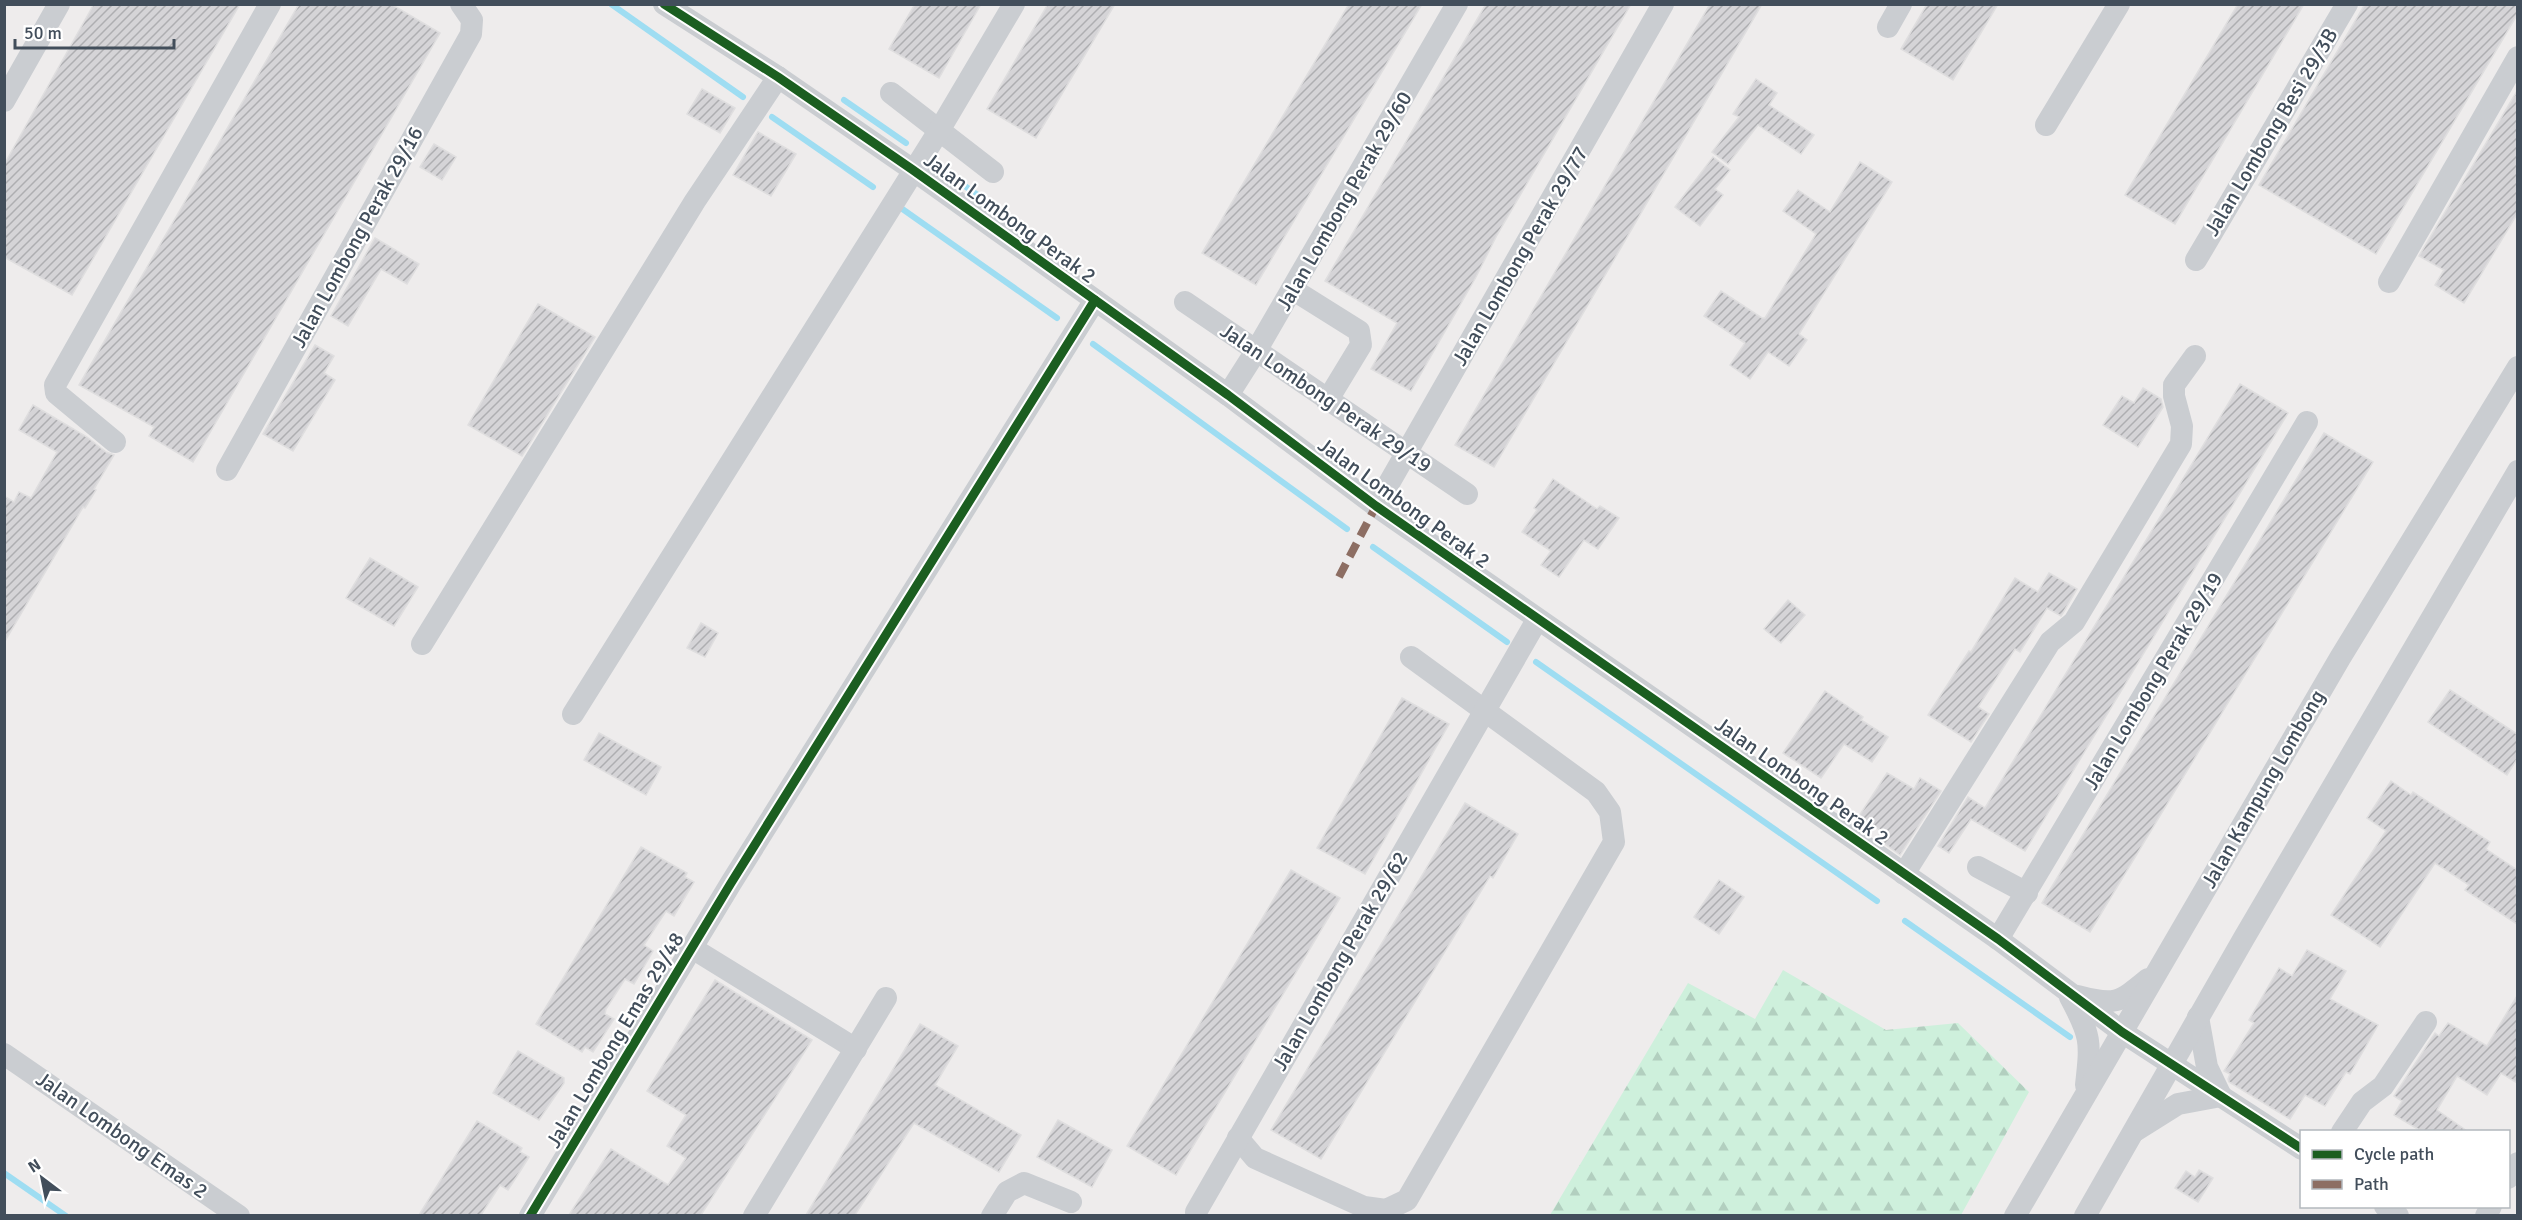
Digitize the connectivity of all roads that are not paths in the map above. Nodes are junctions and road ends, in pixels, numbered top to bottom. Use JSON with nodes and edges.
{"nodes":[{"id":1,"x":59,"y":4,"type":"edge"},
{"id":2,"x":270,"y":4,"type":"edge"},
{"id":3,"x":461,"y":4,"type":"edge"},
{"id":4,"x":664,"y":4,"type":"edge"},
{"id":5,"x":1014,"y":4,"type":"edge"},
{"id":6,"x":1457,"y":4,"type":"edge"},
{"id":7,"x":1663,"y":4,"type":"edge"},
{"id":8,"x":1901,"y":4,"type":"edge"},
{"id":9,"x":2119,"y":4,"type":"edge"},
{"id":10,"x":2347,"y":4,"type":"edge"},
{"id":11,"x":1888,"y":27,"type":"dead end"},
{"id":12,"x":2517,"y":57,"type":"edge"},
{"id":13,"x":778,"y":77,"type":"junction"},
{"id":14,"x":891,"y":93,"type":"dead end"},
{"id":15,"x":4,"y":101,"type":"edge"},
{"id":16,"x":2046,"y":125,"type":"dead end"},
{"id":17,"x":940,"y":129,"type":"junction"},
{"id":18,"x":913,"y":170,"type":"junction"},
{"id":19,"x":993,"y":172,"type":"dead end"},
{"id":20,"x":2196,"y":260,"type":"dead end"},
{"id":21,"x":2389,"y":282,"type":"dead end"},
{"id":22,"x":1292,"y":290,"type":"junction"},
{"id":23,"x":1095,"y":300,"type":"junction"},
{"id":24,"x":1185,"y":302,"type":"dead end"},
{"id":25,"x":1256,"y":351,"type":"junction"},
{"id":26,"x":2195,"y":356,"type":"dead end"},
{"id":27,"x":2517,"y":367,"type":"edge"},
{"id":28,"x":1228,"y":395,"type":"junction"},
{"id":29,"x":1327,"y":401,"type":"junction"},
{"id":30,"x":2307,"y":422,"type":"dead end"},
{"id":31,"x":115,"y":442,"type":"dead end"},
{"id":32,"x":1406,"y":454,"type":"junction"},
{"id":33,"x":227,"y":470,"type":"dead end"},
{"id":34,"x":2517,"y":471,"type":"edge"},
{"id":35,"x":1467,"y":494,"type":"dead end"},
{"id":36,"x":1376,"y":506,"type":"junction"},
{"id":37,"x":1537,"y":620,"type":"junction"},
{"id":38,"x":422,"y":644,"type":"dead end"},
{"id":39,"x":1411,"y":657,"type":"dead end"},
{"id":40,"x":1485,"y":710,"type":"junction"},
{"id":41,"x":573,"y":714,"type":"dead end"},
{"id":42,"x":1978,"y":867,"type":"dead end"},
{"id":43,"x":1904,"y":874,"type":"junction"},
{"id":44,"x":2027,"y":893,"type":"junction"},
{"id":45,"x":1998,"y":939,"type":"junction"},
{"id":46,"x":692,"y":948,"type":"junction"},
{"id":47,"x":2158,"y":970,"type":"junction"},
{"id":48,"x":2068,"y":993,"type":"junction"},
{"id":49,"x":886,"y":998,"type":"dead end"},
{"id":50,"x":2198,"y":1017,"type":"junction"},
{"id":51,"x":2426,"y":1022,"type":"dead end"},
{"id":52,"x":2122,"y":1032,"type":"junction"},
{"id":53,"x":856,"y":1049,"type":"junction"},
{"id":54,"x":4,"y":1054,"type":"edge"},
{"id":55,"x":2171,"y":1064,"type":"junction"},
{"id":56,"x":2085,"y":1093,"type":"junction"},
{"id":57,"x":2221,"y":1096,"type":"junction"},
{"id":58,"x":2343,"y":1130,"type":"edge"},
{"id":59,"x":2132,"y":1133,"type":"junction"},
{"id":60,"x":1238,"y":1138,"type":"junction"},
{"id":61,"x":2300,"y":1148,"type":"edge"},
{"id":62,"x":1071,"y":1202,"type":"dead end"},
{"id":63,"x":1196,"y":1212,"type":"dead end"},
{"id":64,"x":239,"y":1215,"type":"edge"},
{"id":65,"x":530,"y":1215,"type":"edge"},
{"id":66,"x":754,"y":1215,"type":"edge"},
{"id":67,"x":992,"y":1215,"type":"edge"},
{"id":68,"x":2015,"y":1215,"type":"edge"},
{"id":69,"x":2085,"y":1215,"type":"edge"}],
"edges":[{"from":1,"to":15,"type":"street"},
{"from":2,"to":31,"type":"street"},
{"from":3,"to":33,"type":"street","name":"Jalan Lombong Perak 29/16"},
{"from":4,"to":13,"type":"street","name":"Jalan Lombong Perak 2"},
{"from":5,"to":17,"type":"street"},
{"from":6,"to":22,"type":"street","name":"Jalan Lombong Perak 29/60"},
{"from":7,"to":32,"type":"street","name":"Jalan Lombong Perak 29/77"},
{"from":8,"to":11,"type":"street"},
{"from":9,"to":16,"type":"street"},
{"from":10,"to":20,"type":"street","name":"Jalan Lombong Besi 29/3B"},
{"from":12,"to":21,"type":"street"},
{"from":13,"to":18,"type":"street","name":"Jalan Lombong Perak 2"},
{"from":13,"to":38,"type":"street"},
{"from":14,"to":17,"type":"street"},
{"from":17,"to":18,"type":"street"},
{"from":17,"to":19,"type":"street"},
{"from":18,"to":23,"type":"street","name":"Jalan Lombong Perak 2"},
{"from":18,"to":41,"type":"street"},
{"from":22,"to":25,"type":"street","name":"Jalan Lombong Perak 29/60"},
{"from":22,"to":29,"type":"street"},
{"from":23,"to":28,"type":"street","name":"Jalan Lombong Perak 2"},
{"from":23,"to":46,"type":"street","name":"Jalan Lombong Emas 29/48"},
{"from":24,"to":25,"type":"street","name":"Jalan Lombong Perak 29/19"},
{"from":25,"to":28,"type":"street","name":"Jalan Lombong Perak 29/60"},
{"from":25,"to":29,"type":"street","name":"Jalan Lombong Perak 29/19"},
{"from":26,"to":43,"type":"street"},
{"from":27,"to":47,"type":"street","name":"Jalan Kampung Lombong"},
{"from":28,"to":36,"type":"street","name":"Jalan Lombong Perak 2"},
{"from":29,"to":32,"type":"street","name":"Jalan Lombong Perak 29/19"},
{"from":30,"to":44,"type":"street","name":"Jalan Lombong Perak 29/19"},
{"from":32,"to":35,"type":"street","name":"Jalan Lombong Perak 29/19"},
{"from":32,"to":36,"type":"street","name":"Jalan Lombong Perak 29/77"},
{"from":34,"to":50,"type":"street"},
{"from":36,"to":37,"type":"street","name":"Jalan Lombong Perak 2"},
{"from":37,"to":40,"type":"street","name":"Jalan Lombong Perak 29/62"},
{"from":37,"to":43,"type":"street","name":"Jalan Lombong Perak 2"},
{"from":39,"to":40,"type":"street"},
{"from":40,"to":60,"type":"street","name":"Jalan Lombong Perak 29/62"},
{"from":40,"to":60,"type":"street"},
{"from":42,"to":44,"type":"street"},
{"from":43,"to":45,"type":"street","name":"Jalan Lombong Perak 2"},
{"from":44,"to":45,"type":"street","name":"Jalan Lombong Perak 29/19"},
{"from":45,"to":48,"type":"street","name":"Jalan Lombong Perak 2"},
{"from":46,"to":53,"type":"street"},
{"from":46,"to":65,"type":"street","name":"Jalan Lombong Emas 29/48"},
{"from":47,"to":48,"type":"street"},
{"from":47,"to":52,"type":"street","name":"Jalan Kampung Lombong"},
{"from":48,"to":52,"type":"street","name":"Jalan Lombong Perak 2"},
{"from":48,"to":56,"type":"street"},
{"from":49,"to":53,"type":"street"},
{"from":50,"to":55,"type":"street"},
{"from":50,"to":57,"type":"street"},
{"from":51,"to":58,"type":"street"},
{"from":52,"to":55,"type":"street","name":"Jalan Lombong Perak 2"},
{"from":52,"to":56,"type":"street","name":"Jalan Kampung Lombong"},
{"from":53,"to":66,"type":"street"},
{"from":54,"to":64,"type":"street","name":"Jalan Lombong Emas 2"},
{"from":55,"to":57,"type":"street","name":"Jalan Lombong Perak 2"},
{"from":55,"to":59,"type":"street"},
{"from":56,"to":68,"type":"street","name":"Jalan Kampung Lombong"},
{"from":57,"to":59,"type":"street"},
{"from":57,"to":61,"type":"street","name":"Jalan Lombong Perak 2"},
{"from":59,"to":69,"type":"street"},
{"from":60,"to":63,"type":"street","name":"Jalan Lombong Perak 29/62"},
{"from":62,"to":67,"type":"street"}]}
